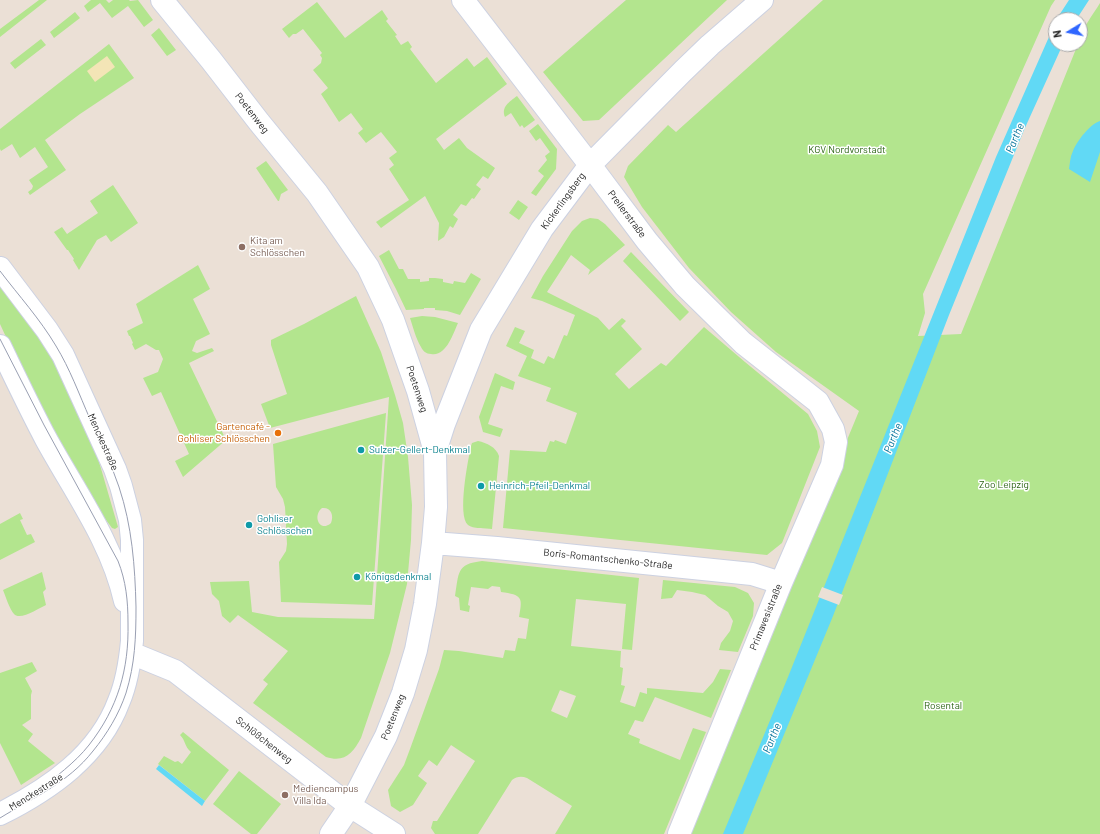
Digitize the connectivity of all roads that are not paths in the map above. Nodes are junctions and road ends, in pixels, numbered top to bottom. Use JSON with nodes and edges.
{"nodes":[{"id":1,"x":162,"y":0,"type":"edge"},
{"id":2,"x":463,"y":0,"type":"edge"},
{"id":3,"x":762,"y":0,"type":"edge"},
{"id":4,"x":590,"y":164,"type":"junction"},
{"id":5,"x":0,"y":268,"type":"edge"},
{"id":6,"x":0,"y":346,"type":"edge"},
{"id":7,"x":818,"y":402,"type":"joint"},
{"id":8,"x":436,"y":452,"type":"junction"},
{"id":9,"x":433,"y":543,"type":"junction"},
{"id":10,"x":781,"y":583,"type":"junction"},
{"id":11,"x":132,"y":647,"type":"junction"},
{"id":12,"x":350,"y":806,"type":"junction"},
{"id":13,"x":0,"y":814,"type":"edge"},
{"id":14,"x":331,"y":834,"type":"edge"},
{"id":15,"x":394,"y":834,"type":"edge"},
{"id":16,"x":679,"y":834,"type":"edge"}],
"edges":[{"from":1,"to":8,"type":"street","name":"Poetenweg"},
{"from":2,"to":4,"type":"street","name":"Prellerstraße"},
{"from":3,"to":4,"type":"street","name":"Kickerlingsberg"},
{"from":4,"to":7,"type":"street","name":"Prellerstraße"},
{"from":4,"to":8,"type":"street","name":"Kickerlingsberg"},
{"from":5,"to":11,"type":"street","name":"Menckestraße"},
{"from":6,"to":11,"type":"street","name":"Menckestraße"},
{"from":7,"to":10,"type":"street","name":"Primavesistraße"},
{"from":8,"to":9,"type":"street","name":"Poetenweg"},
{"from":9,"to":10,"type":"street","name":"Boris-Romantschenko-Straße"},
{"from":9,"to":12,"type":"street","name":"Poetenweg"},
{"from":10,"to":16,"type":"street","name":"Primavesistraße"},
{"from":11,"to":12,"type":"street","name":"Schlößchenweg"},
{"from":11,"to":13,"type":"street","name":"Menckestraße"},
{"from":12,"to":14,"type":"street","name":"Poetenweg"},
{"from":12,"to":15,"type":"street","name":"Schlößchenweg"}]}
